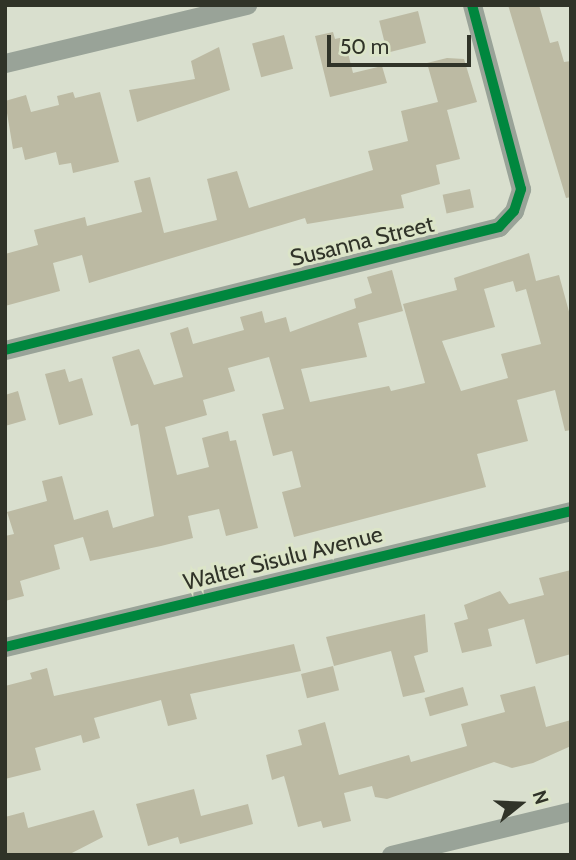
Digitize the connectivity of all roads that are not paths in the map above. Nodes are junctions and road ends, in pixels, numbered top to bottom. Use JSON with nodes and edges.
{"nodes":[{"id":1,"x":247,"y":5,"type":"edge"},
{"id":2,"x":472,"y":5,"type":"edge"},
{"id":3,"x":5,"y":63,"type":"edge"},
{"id":4,"x":5,"y":350,"type":"edge"},
{"id":5,"x":571,"y":511,"type":"edge"},
{"id":6,"x":5,"y":647,"type":"edge"},
{"id":7,"x":571,"y":811,"type":"edge"},
{"id":8,"x":391,"y":855,"type":"edge"}],
"edges":[{"from":1,"to":3,"type":"street"},
{"from":2,"to":4,"type":"street","name":"Susanna Street"},
{"from":5,"to":6,"type":"street","name":"Walter Sisulu Avenue"},
{"from":7,"to":8,"type":"street"}]}
